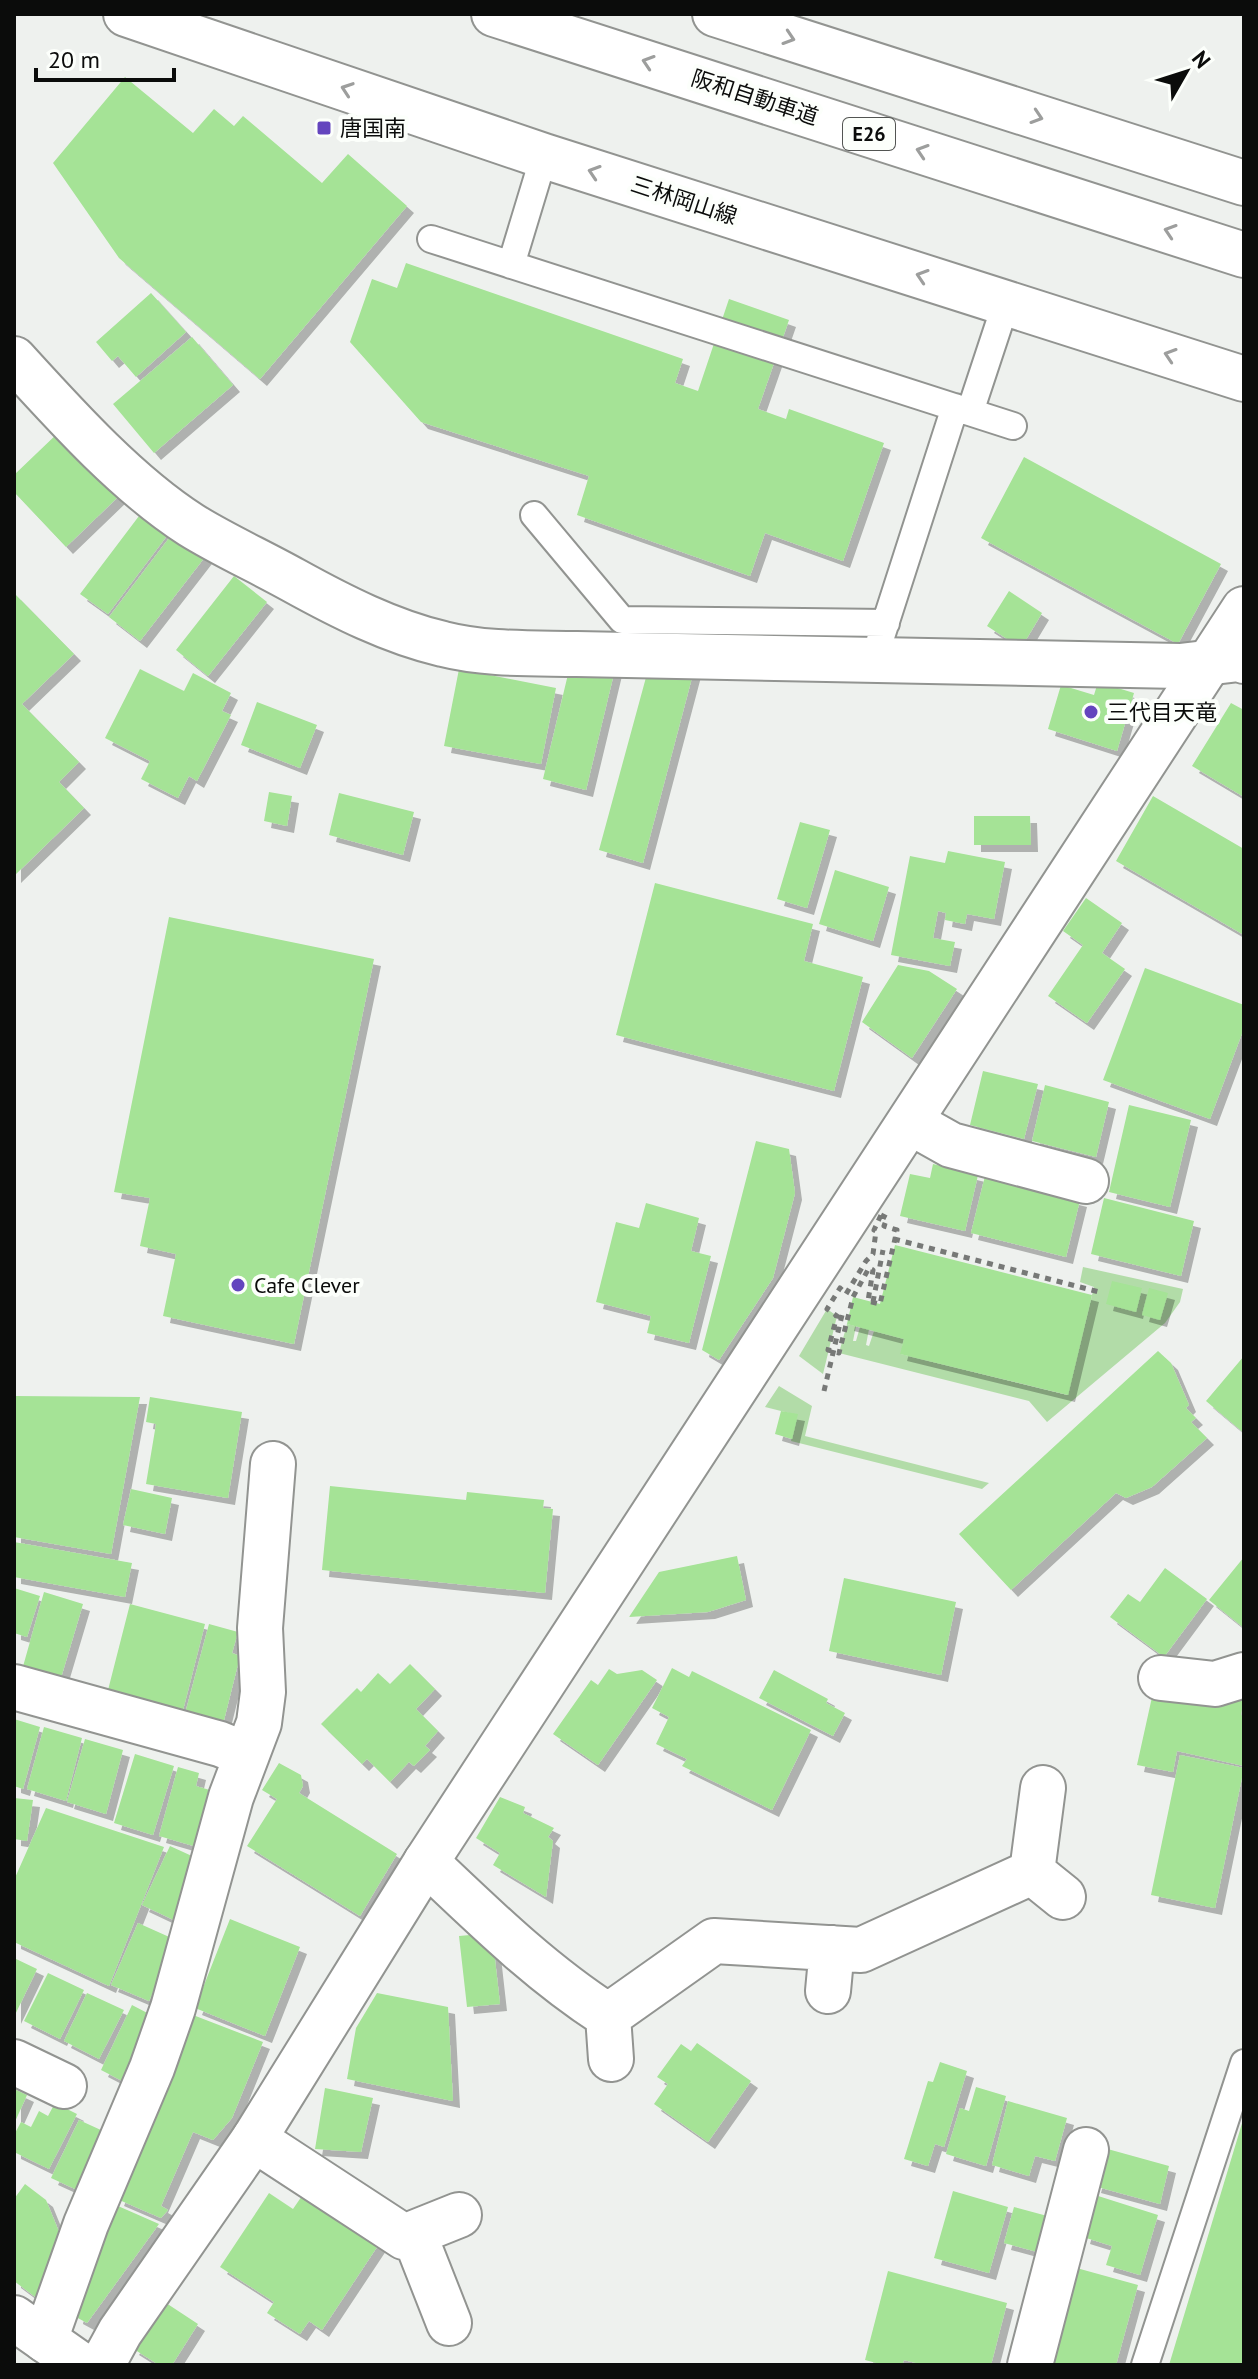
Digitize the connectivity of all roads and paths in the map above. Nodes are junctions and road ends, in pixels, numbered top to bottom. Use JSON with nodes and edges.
{"nodes":[{"id":1,"x":126,"y":14,"type":"edge"},
{"id":2,"x":494,"y":14,"type":"edge"},
{"id":3,"x":715,"y":14,"type":"edge"},
{"id":4,"x":544,"y":156,"type":"junction"},
{"id":5,"x":1244,"y":183,"type":"edge"},
{"id":6,"x":431,"y":239,"type":"dead end"},
{"id":7,"x":1244,"y":255,"type":"edge"},
{"id":8,"x":511,"y":265,"type":"junction"},
{"id":9,"x":1006,"y":303,"type":"junction"},
{"id":10,"x":14,"y":359,"type":"edge"},
{"id":11,"x":1244,"y":379,"type":"edge"},
{"id":12,"x":963,"y":410,"type":"junction"},
{"id":13,"x":1013,"y":426,"type":"dead end"},
{"id":14,"x":534,"y":515,"type":"dead end"},
{"id":15,"x":1244,"y":609,"type":"edge"},
{"id":16,"x":687,"y":638,"type":"junction"},
{"id":17,"x":880,"y":641,"type":"junction"},
{"id":18,"x":1227,"y":662,"type":"edge"},
{"id":19,"x":910,"y":1122,"type":"junction"},
{"id":20,"x":1086,"y":1181,"type":"dead end"},
{"id":21,"x":886,"y":1236,"type":"dead end"},
{"id":22,"x":1103,"y":1293,"type":"dead end"},
{"id":23,"x":273,"y":1464,"type":"dead end"},
{"id":24,"x":1244,"y":1675,"type":"edge"},
{"id":25,"x":1161,"y":1678,"type":"dead end"},
{"id":26,"x":14,"y":1687,"type":"edge"},
{"id":27,"x":247,"y":1755,"type":"junction"},
{"id":28,"x":1043,"y":1788,"type":"dead end"},
{"id":29,"x":426,"y":1862,"type":"junction"},
{"id":30,"x":832,"y":1948,"type":"junction"},
{"id":31,"x":828,"y":1991,"type":"dead end"},
{"id":32,"x":14,"y":2062,"type":"edge"},
{"id":33,"x":1244,"y":2063,"type":"edge"},
{"id":34,"x":64,"y":2086,"type":"dead end"},
{"id":35,"x":254,"y":2139,"type":"junction"},
{"id":36,"x":1086,"y":2150,"type":"dead end"},
{"id":37,"x":459,"y":2215,"type":"dead end"},
{"id":38,"x":414,"y":2234,"type":"junction"},
{"id":39,"x":449,"y":2323,"type":"dead end"},
{"id":40,"x":30,"y":2329,"type":"edge"},
{"id":41,"x":81,"y":2365,"type":"edge"},
{"id":42,"x":102,"y":2365,"type":"edge"},
{"id":43,"x":1030,"y":2365,"type":"edge"},
{"id":44,"x":1145,"y":2365,"type":"edge"}],
"edges":[{"from":4,"to":1,"type":"main road","name":"三林岡山線","one_way":true},
{"from":7,"to":2,"type":"main road","name":"阪和自動車道","number":"E26","one_way":true},
{"from":3,"to":5,"type":"main road","one_way":true},
{"from":4,"to":8,"type":"lane"},
{"from":9,"to":4,"type":"main road","name":"三林岡山線","one_way":true},
{"from":6,"to":8,"type":"lane"},
{"from":8,"to":12,"type":"lane"},
{"from":11,"to":9,"type":"main road","name":"三林岡山線","one_way":true},
{"from":9,"to":12,"type":"lane"},
{"from":10,"to":16,"type":"main road"},
{"from":12,"to":13,"type":"lane"},
{"from":12,"to":17,"type":"lane"},
{"from":14,"to":16,"type":"lane"},
{"from":15,"to":18,"type":"main road"},
{"from":16,"to":17,"type":"main road"},
{"from":17,"to":18,"type":"main road"},
{"from":18,"to":19,"type":"main road"},
{"from":19,"to":20,"type":"main road"},
{"from":19,"to":29,"type":"main road"},
{"from":21,"to":22,"type":"path"},
{"from":23,"to":27,"type":"main road"},
{"from":24,"to":25,"type":"main road"},
{"from":26,"to":27,"type":"main road"},
{"from":27,"to":40,"type":"main road"},
{"from":28,"to":30,"type":"main road"},
{"from":29,"to":30,"type":"main road"},
{"from":29,"to":35,"type":"main road"},
{"from":30,"to":31,"type":"main road"},
{"from":32,"to":34,"type":"main road"},
{"from":33,"to":44,"type":"lane"},
{"from":35,"to":38,"type":"main road"},
{"from":35,"to":42,"type":"main road"},
{"from":36,"to":43,"type":"main road"},
{"from":37,"to":38,"type":"main road"},
{"from":38,"to":39,"type":"main road"},
{"from":40,"to":41,"type":"main road"}]}
